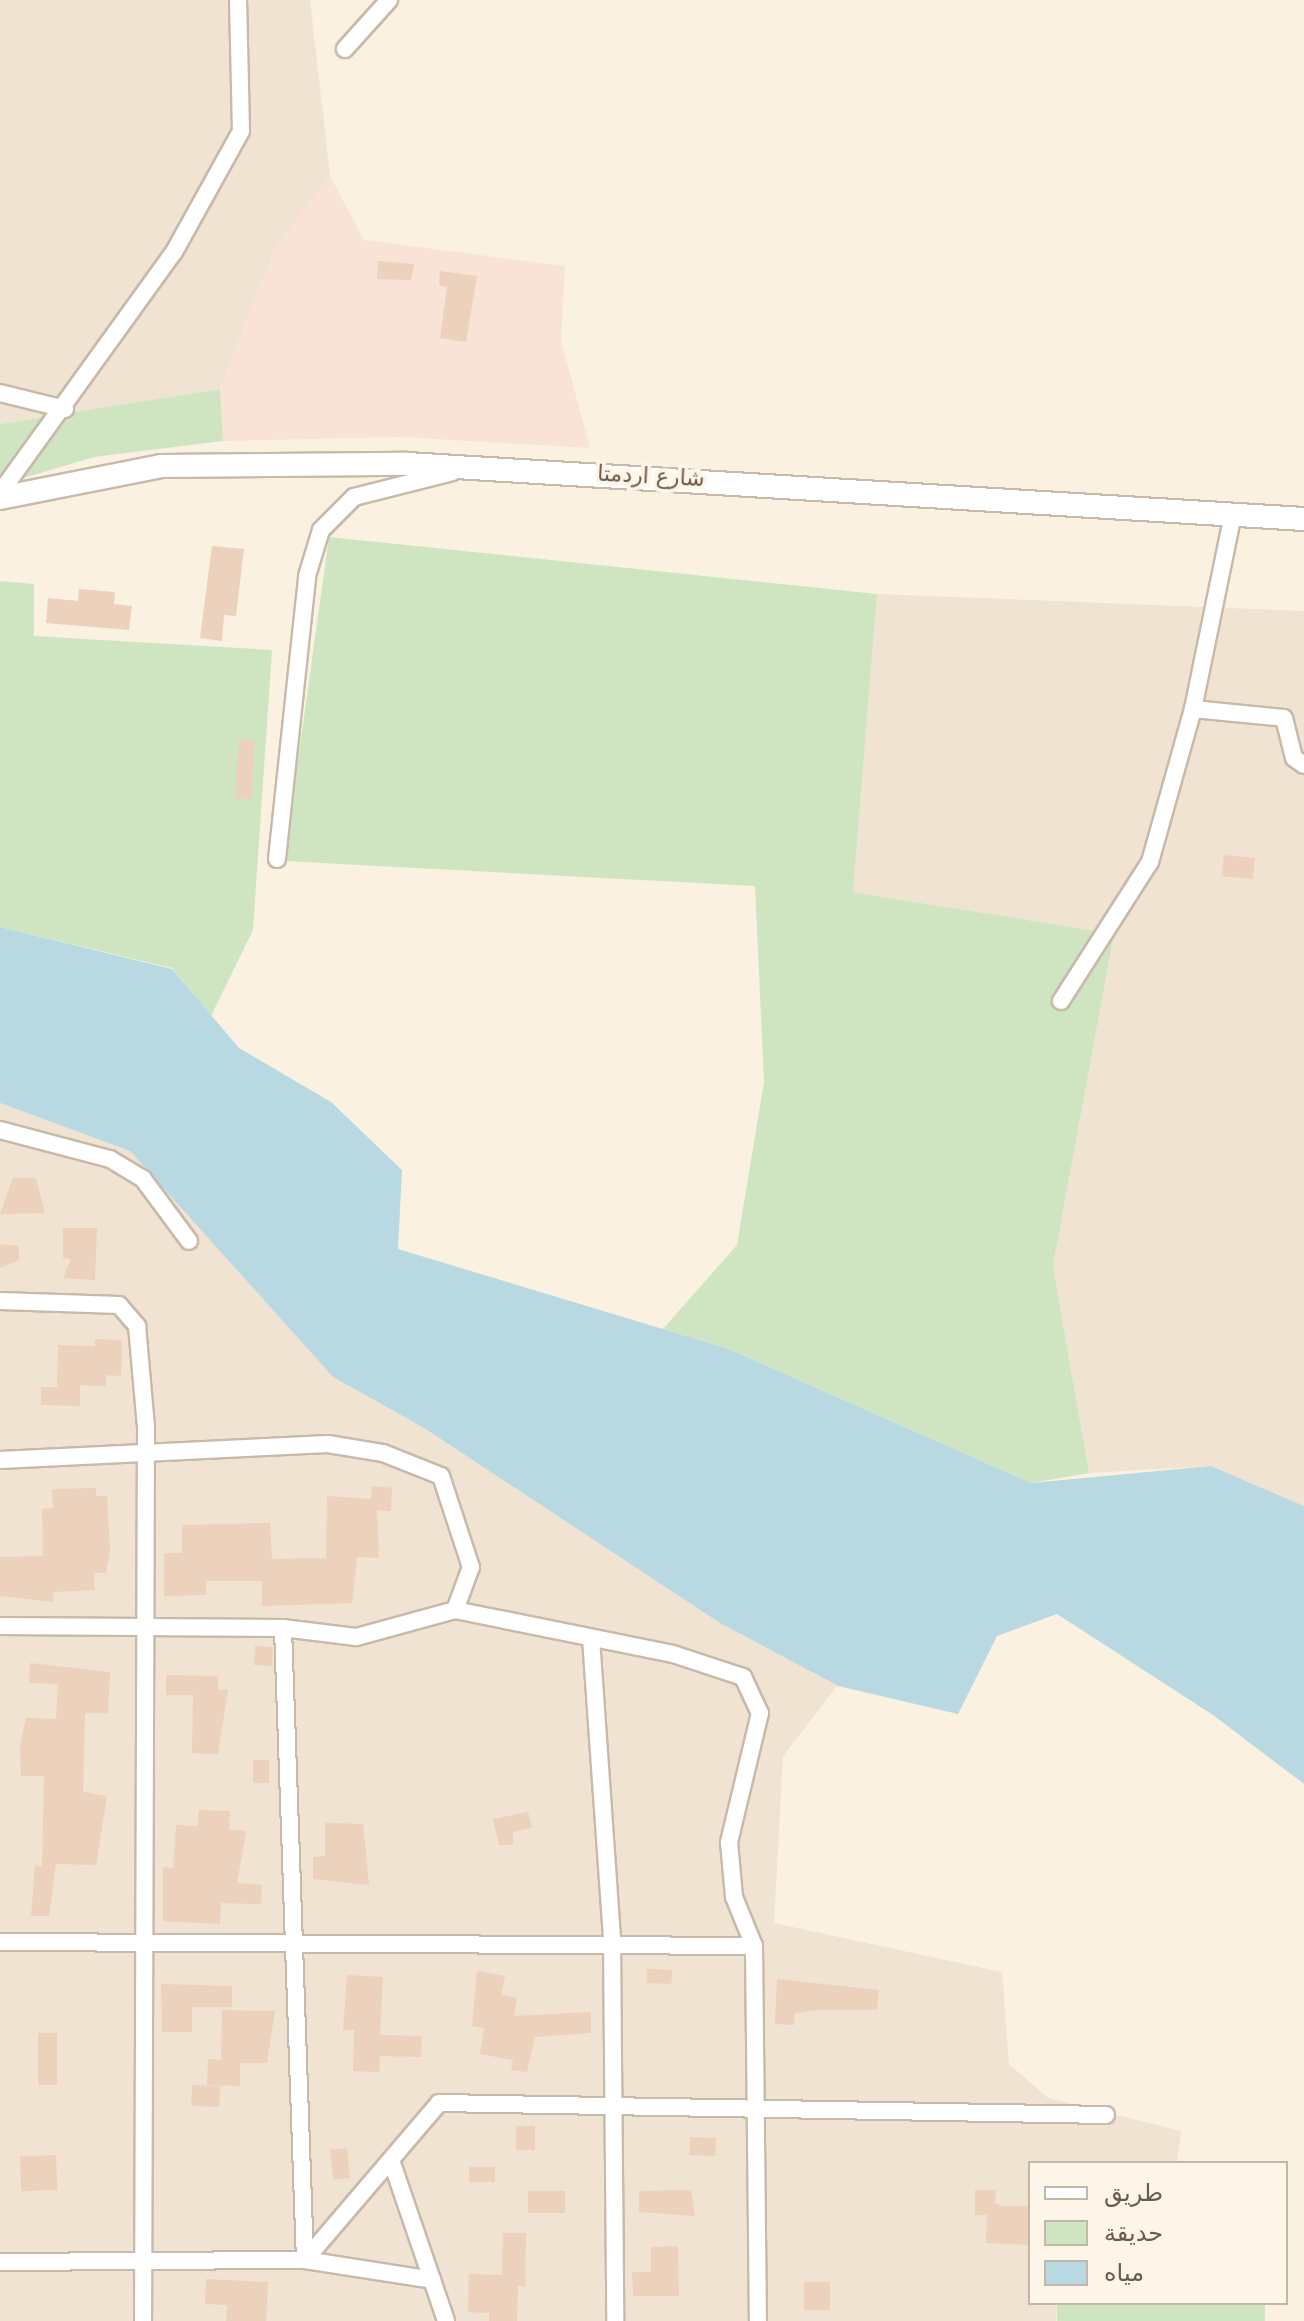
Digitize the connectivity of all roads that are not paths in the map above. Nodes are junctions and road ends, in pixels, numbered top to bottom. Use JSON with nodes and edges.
{"nodes":[{"id":1,"x":238,"y":0,"type":"edge"},
{"id":2,"x":389,"y":0,"type":"edge"},
{"id":3,"x":345,"y":49,"type":"dead end"},
{"id":4,"x":0,"y":393,"type":"edge"},
{"id":5,"x":65,"y":409,"type":"junction"},
{"id":6,"x":474,"y":467,"type":"junction"},
{"id":7,"x":0,"y":496,"type":"edge"},
{"id":8,"x":1233,"y":514,"type":"junction"},
{"id":9,"x":1304,"y":519,"type":"edge"},
{"id":10,"x":1193,"y":709,"type":"junction"},
{"id":11,"x":1304,"y":765,"type":"edge"},
{"id":12,"x":277,"y":859,"type":"dead end"},
{"id":13,"x":1061,"y":1001,"type":"dead end"},
{"id":14,"x":0,"y":1130,"type":"edge"},
{"id":15,"x":189,"y":1241,"type":"dead end"},
{"id":16,"x":0,"y":1301,"type":"edge"},
{"id":17,"x":145,"y":1457,"type":"junction"},
{"id":18,"x":0,"y":1460,"type":"edge"},
{"id":19,"x":455,"y":1610,"type":"junction"},
{"id":20,"x":0,"y":1626,"type":"edge"},
{"id":21,"x":144,"y":1626,"type":"junction"},
{"id":22,"x":283,"y":1628,"type":"junction"},
{"id":23,"x":591,"y":1638,"type":"junction"},
{"id":24,"x":612,"y":1940,"type":"junction"},
{"id":25,"x":0,"y":1942,"type":"edge"},
{"id":26,"x":144,"y":1944,"type":"junction"},
{"id":27,"x":295,"y":1946,"type":"junction"},
{"id":28,"x":754,"y":1946,"type":"junction"},
{"id":29,"x":613,"y":2104,"type":"junction"},
{"id":30,"x":755,"y":2105,"type":"junction"},
{"id":31,"x":1106,"y":2115,"type":"dead end"},
{"id":32,"x":391,"y":2160,"type":"junction"},
{"id":33,"x":143,"y":2259,"type":"junction"},
{"id":34,"x":305,"y":2260,"type":"junction"},
{"id":35,"x":0,"y":2262,"type":"edge"},
{"id":36,"x":432,"y":2280,"type":"junction"},
{"id":37,"x":143,"y":2321,"type":"edge"},
{"id":38,"x":446,"y":2321,"type":"edge"},
{"id":39,"x":615,"y":2321,"type":"edge"},
{"id":40,"x":758,"y":2321,"type":"edge"}],
"edges":[{"from":1,"to":5,"type":"street"},
{"from":2,"to":3,"type":"street"},
{"from":4,"to":5,"type":"street"},
{"from":5,"to":7,"type":"street"},
{"from":6,"to":7,"type":"main road","name":"شارع اردمتا"},
{"from":6,"to":8,"type":"main road","name":"شارع اردمتا"},
{"from":6,"to":12,"type":"street"},
{"from":8,"to":9,"type":"main road","name":"شارع اردمتا"},
{"from":8,"to":10,"type":"street"},
{"from":10,"to":11,"type":"street"},
{"from":10,"to":13,"type":"street"},
{"from":14,"to":15,"type":"street"},
{"from":16,"to":17,"type":"street"},
{"from":17,"to":18,"type":"street"},
{"from":17,"to":19,"type":"street"},
{"from":17,"to":21,"type":"street"},
{"from":19,"to":22,"type":"street"},
{"from":19,"to":23,"type":"street"},
{"from":20,"to":21,"type":"street"},
{"from":21,"to":22,"type":"street"},
{"from":21,"to":26,"type":"street"},
{"from":22,"to":27,"type":"street"},
{"from":23,"to":24,"type":"street"},
{"from":23,"to":28,"type":"street"},
{"from":24,"to":27,"type":"street"},
{"from":24,"to":28,"type":"street"},
{"from":24,"to":29,"type":"street"},
{"from":25,"to":26,"type":"street"},
{"from":26,"to":27,"type":"street"},
{"from":26,"to":33,"type":"street"},
{"from":27,"to":34,"type":"street"},
{"from":28,"to":30,"type":"street"},
{"from":29,"to":30,"type":"street"},
{"from":29,"to":32,"type":"street"},
{"from":29,"to":39,"type":"street"},
{"from":30,"to":31,"type":"street"},
{"from":30,"to":40,"type":"street"},
{"from":32,"to":34,"type":"street"},
{"from":32,"to":36,"type":"street"},
{"from":33,"to":34,"type":"street"},
{"from":33,"to":35,"type":"street"},
{"from":33,"to":37,"type":"street"},
{"from":34,"to":36,"type":"street"},
{"from":36,"to":38,"type":"street"}]}
